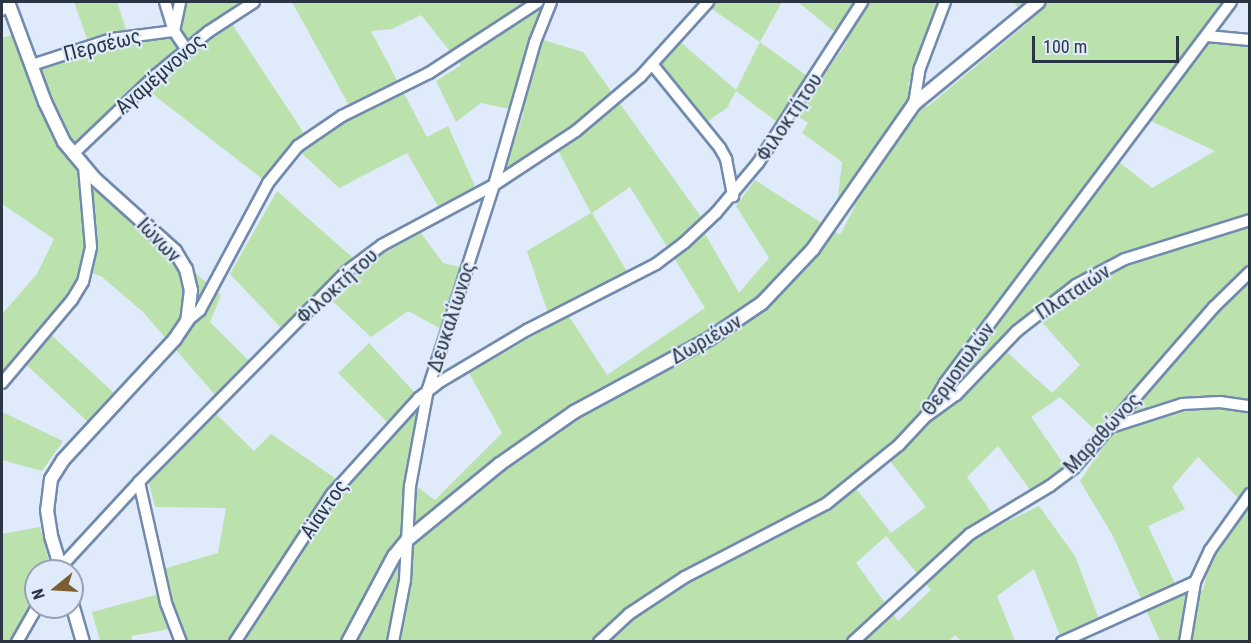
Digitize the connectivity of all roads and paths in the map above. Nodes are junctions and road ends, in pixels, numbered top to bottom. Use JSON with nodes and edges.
{"nodes":[{"id":1,"x":2,"y":2,"type":"edge"},
{"id":2,"x":8,"y":2,"type":"edge"},
{"id":3,"x":165,"y":2,"type":"edge"},
{"id":4,"x":180,"y":2,"type":"edge"},
{"id":5,"x":254,"y":2,"type":"edge"},
{"id":6,"x":538,"y":2,"type":"edge"},
{"id":7,"x":551,"y":2,"type":"edge"},
{"id":8,"x":708,"y":2,"type":"edge"},
{"id":9,"x":862,"y":2,"type":"edge"},
{"id":10,"x":945,"y":2,"type":"edge"},
{"id":11,"x":1038,"y":2,"type":"edge"},
{"id":12,"x":1231,"y":2,"type":"edge"},
{"id":13,"x":2,"y":10,"type":"edge"},
{"id":14,"x":174,"y":31,"type":"junction"},
{"id":15,"x":1208,"y":36,"type":"junction"},
{"id":16,"x":1250,"y":40,"type":"edge"},
{"id":17,"x":186,"y":49,"type":"junction"},
{"id":18,"x":652,"y":64,"type":"junction"},
{"id":19,"x":32,"y":65,"type":"junction"},
{"id":20,"x":914,"y":104,"type":"junction"},
{"id":21,"x":73,"y":154,"type":"junction"},
{"id":22,"x":84,"y":167,"type":"junction"},
{"id":23,"x":494,"y":185,"type":"junction"},
{"id":24,"x":733,"y":196,"type":"junction"},
{"id":25,"x":1250,"y":220,"type":"edge"},
{"id":26,"x":1250,"y":272,"type":"edge"},
{"id":27,"x":187,"y":321,"type":"junction"},
{"id":28,"x":2,"y":383,"type":"edge"},
{"id":29,"x":428,"y":389,"type":"junction"},
{"id":30,"x":1250,"y":406,"type":"edge"},
{"id":31,"x":926,"y":416,"type":"junction"},
{"id":32,"x":1111,"y":427,"type":"junction"},
{"id":33,"x":139,"y":482,"type":"junction"},
{"id":34,"x":1250,"y":494,"type":"edge"},
{"id":35,"x":407,"y":540,"type":"junction"},
{"id":36,"x":58,"y":559,"type":"edge"},
{"id":37,"x":69,"y":559,"type":"edge"},
{"id":38,"x":1196,"y":582,"type":"junction"},
{"id":39,"x":30,"y":619,"type":"edge"},
{"id":40,"x":76,"y":619,"type":"edge"},
{"id":41,"x":17,"y":642,"type":"edge"},
{"id":42,"x":83,"y":642,"type":"edge"},
{"id":43,"x":181,"y":642,"type":"edge"},
{"id":44,"x":235,"y":642,"type":"edge"},
{"id":45,"x":348,"y":642,"type":"edge"},
{"id":46,"x":393,"y":642,"type":"edge"},
{"id":47,"x":599,"y":642,"type":"edge"},
{"id":48,"x":853,"y":642,"type":"edge"},
{"id":49,"x":1062,"y":642,"type":"edge"},
{"id":50,"x":1185,"y":642,"type":"edge"}],
"edges":[{"from":1,"to":13,"type":"street"},
{"from":2,"to":19,"type":"street","name":"Ιώνων"},
{"from":3,"to":14,"type":"street"},
{"from":4,"to":14,"type":"street"},
{"from":5,"to":17,"type":"street","name":"Αγαμέμνονος"},
{"from":6,"to":27,"type":"street"},
{"from":7,"to":23,"type":"street","name":"Δευκαλίωνος"},
{"from":8,"to":18,"type":"street","name":"Φιλοκτήτου"},
{"from":9,"to":24,"type":"street","name":"Φιλοκτήτου"},
{"from":10,"to":20,"type":"street"},
{"from":11,"to":20,"type":"street","name":"Δωριέων"},
{"from":12,"to":15,"type":"street","name":"Θερμοπυλών"},
{"from":14,"to":17,"type":"street"},
{"from":14,"to":19,"type":"street","name":"Περσέως"},
{"from":15,"to":16,"type":"street"},
{"from":15,"to":31,"type":"street","name":"Θερμοπυλών"},
{"from":17,"to":21,"type":"street","name":"Αγαμέμνονος"},
{"from":18,"to":23,"type":"street","name":"Φιλοκτήτου"},
{"from":18,"to":24,"type":"street"},
{"from":19,"to":21,"type":"street","name":"Ιώνων"},
{"from":20,"to":35,"type":"street","name":"Δωριέων"},
{"from":21,"to":22,"type":"street","name":"Ιώνων"},
{"from":22,"to":27,"type":"street","name":"Ιώνων"},
{"from":22,"to":28,"type":"street"},
{"from":23,"to":29,"type":"street","name":"Δευκαλίωνος"},
{"from":23,"to":33,"type":"street","name":"Φιλοκτήτου"},
{"from":24,"to":29,"type":"street","name":"Φιλοκτήτου"},
{"from":25,"to":31,"type":"street","name":"Πλαταιών"},
{"from":26,"to":32,"type":"street","name":"Μαραθώνος"},
{"from":27,"to":36,"type":"street","name":"Ιώνων"},
{"from":29,"to":35,"type":"street","name":"Δευκαλίωνος"},
{"from":29,"to":44,"type":"street","name":"Aiαντος"},
{"from":30,"to":32,"type":"street"},
{"from":31,"to":47,"type":"street","name":"Θερμοπυλών"},
{"from":32,"to":48,"type":"street","name":"Μαραθώνος"},
{"from":33,"to":37,"type":"street","name":"Φιλοκτήτου"},
{"from":33,"to":43,"type":"street"},
{"from":34,"to":38,"type":"street"},
{"from":35,"to":45,"type":"street","name":"Δωριέων"},
{"from":35,"to":46,"type":"street","name":"Δευκαλίωνος"},
{"from":38,"to":49,"type":"street"},
{"from":38,"to":50,"type":"street"},
{"from":39,"to":41,"type":"street"},
{"from":40,"to":42,"type":"street"}]}
